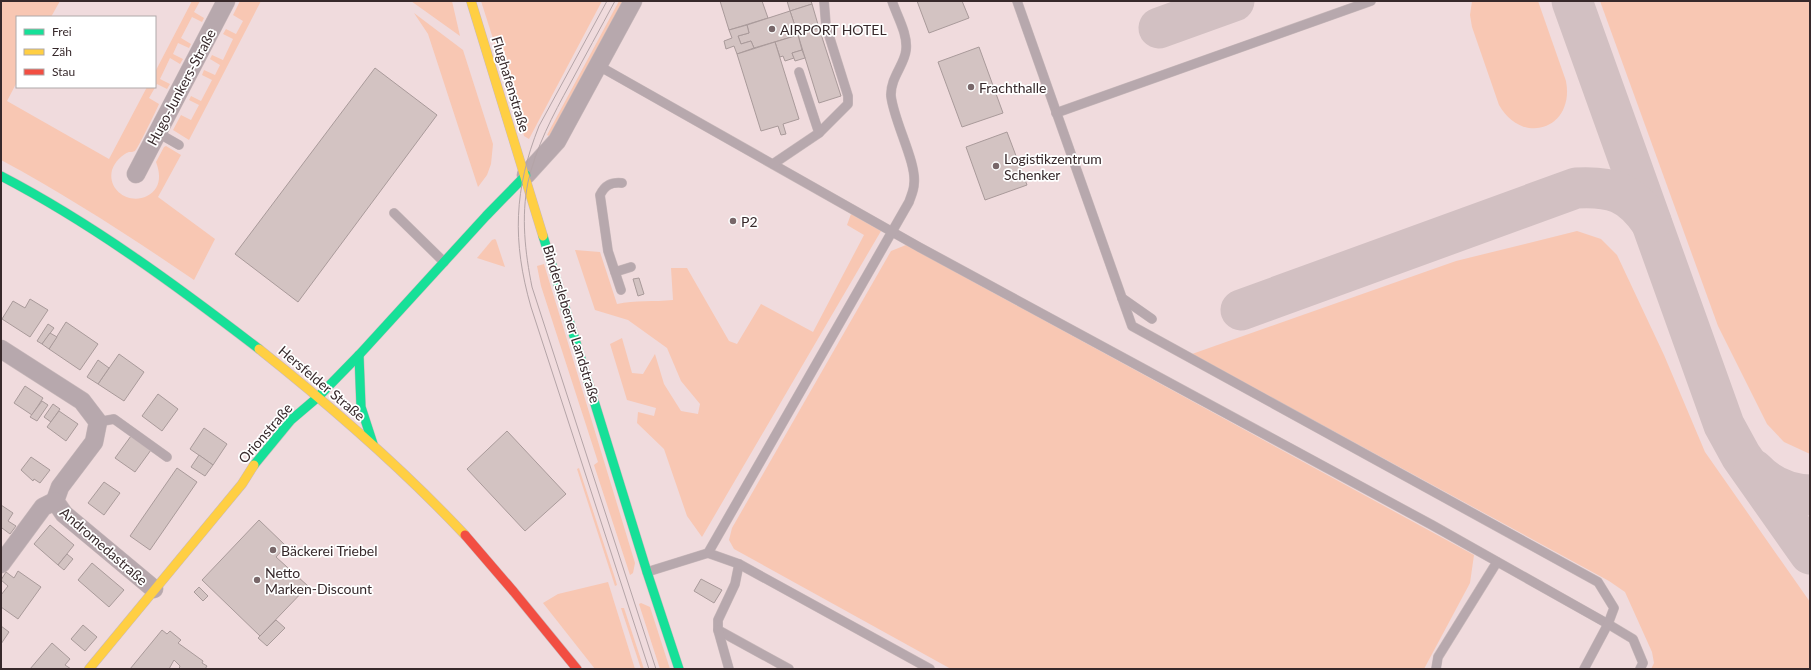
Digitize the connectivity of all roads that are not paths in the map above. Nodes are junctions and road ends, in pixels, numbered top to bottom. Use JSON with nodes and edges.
{"nodes":[{"id":1,"x":226,"y":1,"type":"edge"},
{"id":2,"x":471,"y":1,"type":"edge"},
{"id":3,"x":633,"y":1,"type":"edge"},
{"id":4,"x":824,"y":1,"type":"edge"},
{"id":5,"x":892,"y":1,"type":"edge"},
{"id":6,"x":1017,"y":1,"type":"edge"},
{"id":7,"x":1371,"y":1,"type":"edge"},
{"id":8,"x":598,"y":66,"type":"junction"},
{"id":9,"x":799,"y":72,"type":"dead end"},
{"id":10,"x":1056,"y":112,"type":"junction"},
{"id":11,"x":158,"y":133,"type":"junction"},
{"id":12,"x":819,"y":133,"type":"junction"},
{"id":13,"x":179,"y":144,"type":"dead end"},
{"id":14,"x":773,"y":164,"type":"junction"},
{"id":15,"x":136,"y":174,"type":"dead end"},
{"id":16,"x":526,"y":175,"type":"junction"},
{"id":17,"x":1,"y":176,"type":"edge"},
{"id":18,"x":622,"y":184,"type":"dead end"},
{"id":19,"x":394,"y":213,"type":"dead end"},
{"id":20,"x":892,"y":231,"type":"junction"},
{"id":21,"x":444,"y":262,"type":"junction"},
{"id":22,"x":631,"y":267,"type":"dead end"},
{"id":23,"x":615,"y":272,"type":"junction"},
{"id":24,"x":621,"y":290,"type":"dead end"},
{"id":25,"x":1122,"y":298,"type":"junction"},
{"id":26,"x":1152,"y":319,"type":"dead end"},
{"id":27,"x":1,"y":349,"type":"edge"},
{"id":28,"x":359,"y":355,"type":"junction"},
{"id":29,"x":318,"y":397,"type":"junction"},
{"id":30,"x":98,"y":422,"type":"junction"},
{"id":31,"x":374,"y":446,"type":"junction"},
{"id":32,"x":167,"y":456,"type":"dead end"},
{"id":33,"x":55,"y":502,"type":"junction"},
{"id":34,"x":708,"y":553,"type":"junction"},
{"id":35,"x":1497,"y":562,"type":"junction"},
{"id":36,"x":1,"y":564,"type":"edge"},
{"id":37,"x":740,"y":564,"type":"junction"},
{"id":38,"x":647,"y":572,"type":"junction"},
{"id":39,"x":154,"y":589,"type":"junction"},
{"id":40,"x":1608,"y":624,"type":"junction"},
{"id":41,"x":718,"y":630,"type":"junction"},
{"id":42,"x":89,"y":669,"type":"edge"},
{"id":43,"x":577,"y":669,"type":"edge"},
{"id":44,"x":679,"y":669,"type":"edge"},
{"id":45,"x":729,"y":669,"type":"edge"},
{"id":46,"x":789,"y":669,"type":"edge"},
{"id":47,"x":930,"y":669,"type":"edge"},
{"id":48,"x":1436,"y":669,"type":"edge"},
{"id":49,"x":1584,"y":669,"type":"edge"},
{"id":50,"x":1640,"y":669,"type":"edge"}],
"edges":[{"from":1,"to":11,"type":"street","name":"Hugo-Junkers-Straße"},
{"from":2,"to":16,"type":"street","name":"Flughafenstraße"},
{"from":3,"to":8,"type":"street"},
{"from":4,"to":12,"type":"lane"},
{"from":5,"to":20,"type":"lane"},
{"from":6,"to":10,"type":"lane"},
{"from":7,"to":10,"type":"lane"},
{"from":8,"to":14,"type":"lane"},
{"from":8,"to":16,"type":"street"},
{"from":9,"to":12,"type":"lane"},
{"from":10,"to":25,"type":"lane"},
{"from":11,"to":13,"type":"lane"},
{"from":11,"to":15,"type":"street","name":"Hugo-Junkers-Straße"},
{"from":12,"to":14,"type":"lane"},
{"from":14,"to":20,"type":"lane"},
{"from":16,"to":21,"type":"street","name":"Orionstraße"},
{"from":16,"to":38,"type":"street","name":"Binderslebener Landstraße"},
{"from":17,"to":29,"type":"street","name":"Hersfelder Straße"},
{"from":18,"to":23,"type":"lane"},
{"from":19,"to":21,"type":"lane"},
{"from":20,"to":34,"type":"lane"},
{"from":20,"to":35,"type":"lane"},
{"from":21,"to":28,"type":"street","name":"Orionstraße"},
{"from":22,"to":23,"type":"lane"},
{"from":23,"to":24,"type":"lane"},
{"from":25,"to":26,"type":"lane"},
{"from":25,"to":40,"type":"lane"},
{"from":27,"to":30,"type":"street"},
{"from":28,"to":29,"type":"street","name":"Orionstraße"},
{"from":28,"to":31,"type":"street"},
{"from":29,"to":31,"type":"street","name":"Hersfelder Straße"},
{"from":29,"to":39,"type":"street","name":"Orionstraße"},
{"from":30,"to":32,"type":"lane"},
{"from":30,"to":33,"type":"street","name":"Andromedastraße"},
{"from":31,"to":43,"type":"street","name":"Hersfelder Straße"},
{"from":33,"to":36,"type":"street"},
{"from":33,"to":39,"type":"street","name":"Andromedastraße"},
{"from":34,"to":37,"type":"lane"},
{"from":34,"to":38,"type":"lane"},
{"from":35,"to":40,"type":"lane"},
{"from":35,"to":48,"type":"lane"},
{"from":37,"to":41,"type":"lane"},
{"from":37,"to":47,"type":"lane"},
{"from":38,"to":44,"type":"street","name":"Binderslebener Landstraße"},
{"from":39,"to":42,"type":"street","name":"Orionstraße"},
{"from":40,"to":49,"type":"lane"},
{"from":40,"to":50,"type":"lane"},
{"from":41,"to":45,"type":"lane"},
{"from":41,"to":46,"type":"lane"}]}
